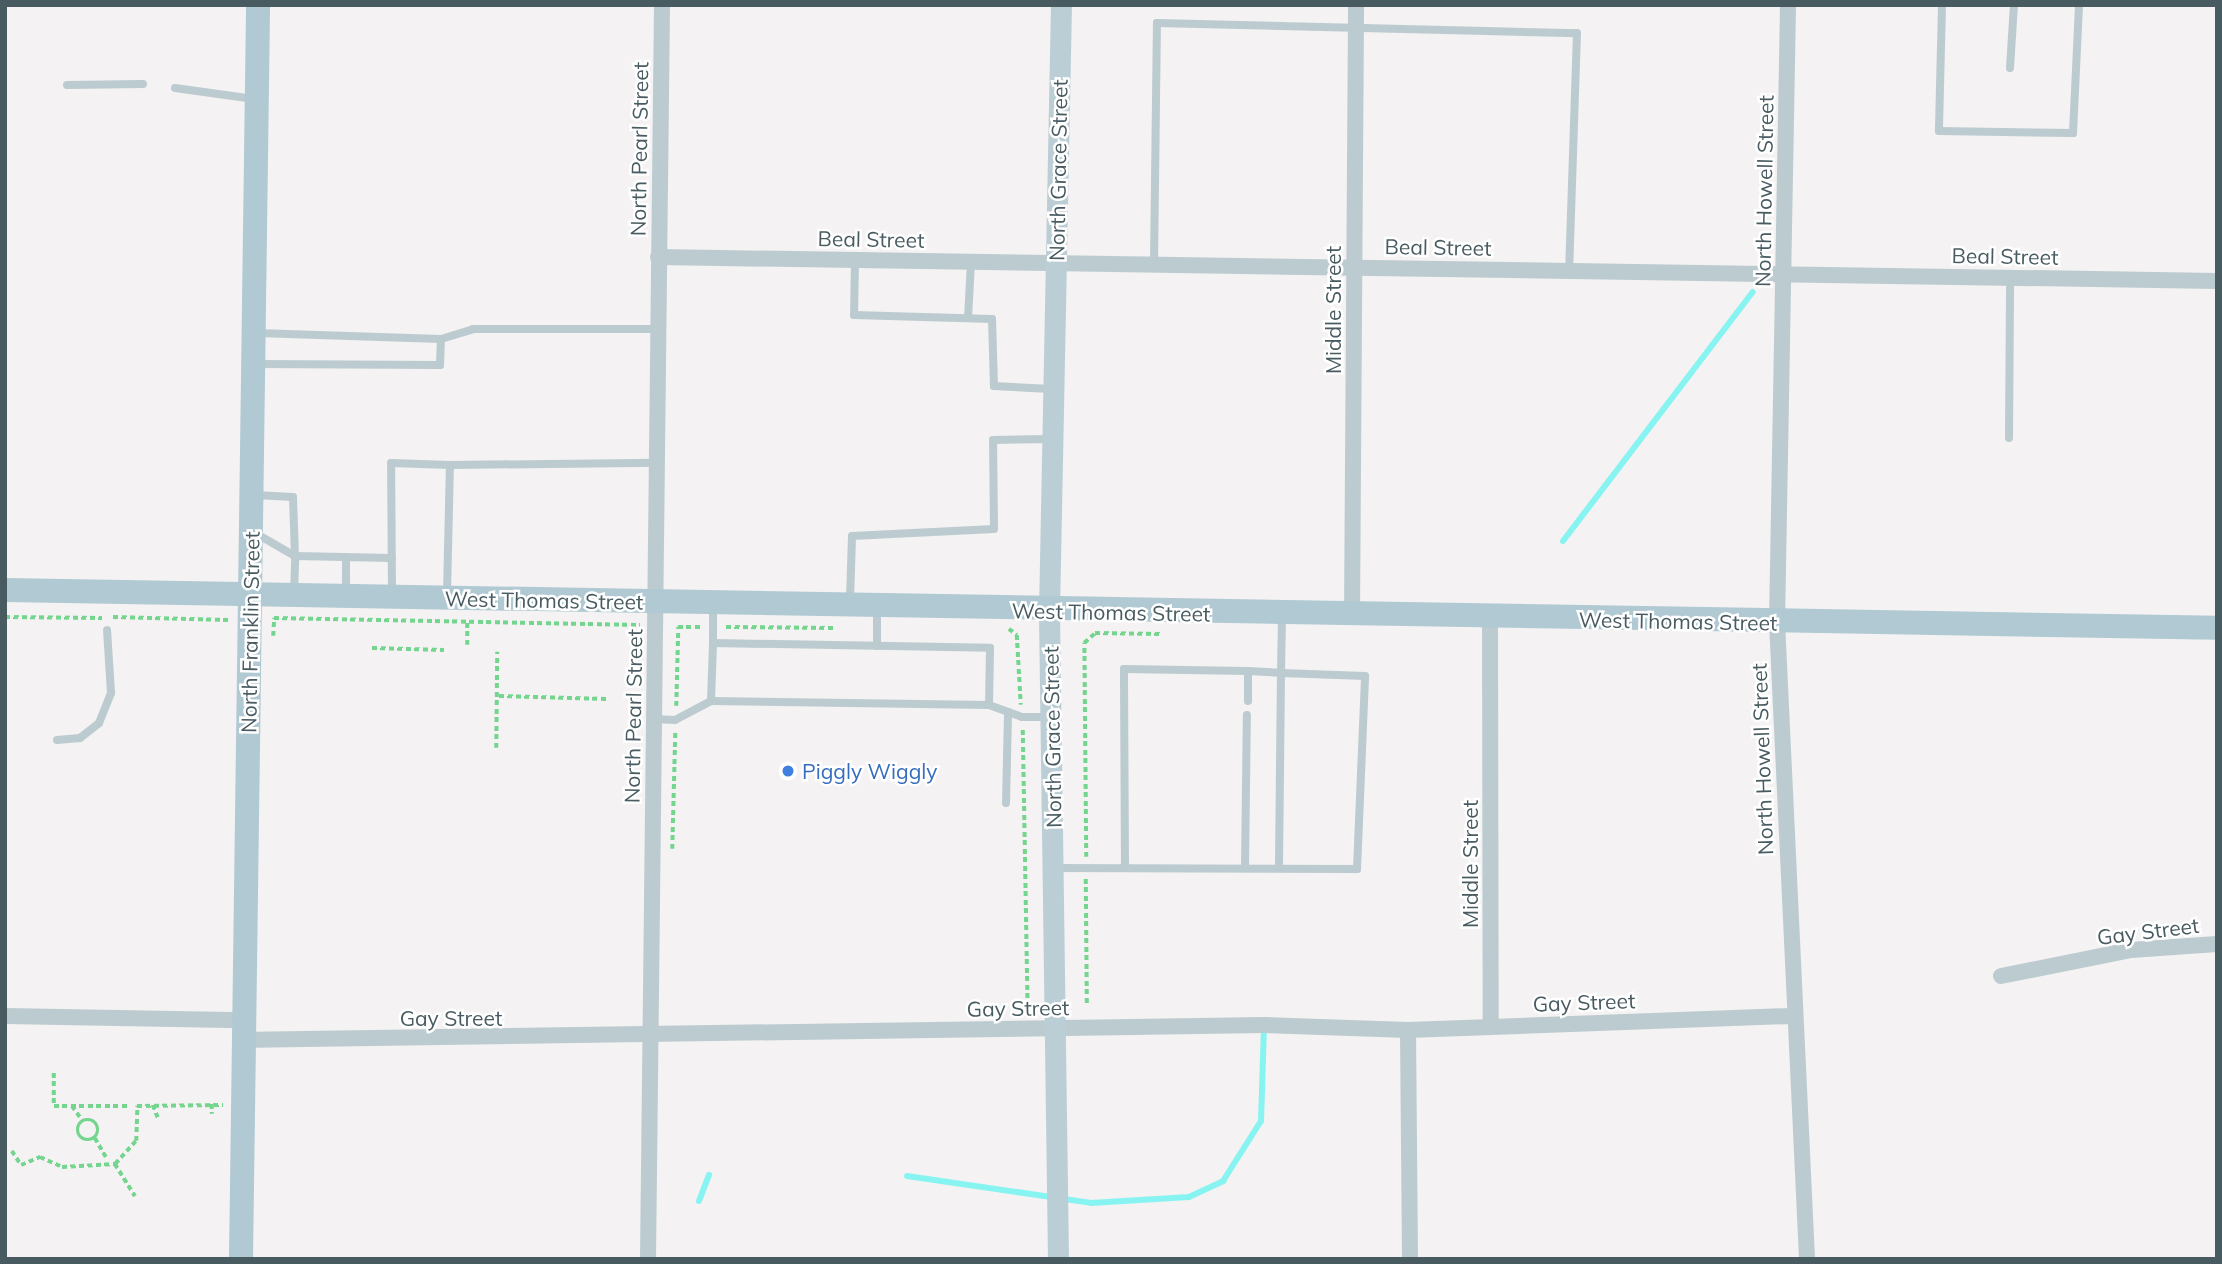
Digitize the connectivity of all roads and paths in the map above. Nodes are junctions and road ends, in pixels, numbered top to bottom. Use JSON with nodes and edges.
{"nodes":[{"id":1,"x":258,"y":5,"type":"edge"},
{"id":2,"x":662,"y":5,"type":"edge"},
{"id":3,"x":1061,"y":5,"type":"edge"},
{"id":4,"x":1356,"y":5,"type":"edge"},
{"id":5,"x":1788,"y":5,"type":"edge"},
{"id":6,"x":1942,"y":5,"type":"edge"},
{"id":7,"x":2014,"y":5,"type":"edge"},
{"id":8,"x":2079,"y":5,"type":"edge"},
{"id":9,"x":1356,"y":28,"type":"junction"},
{"id":10,"x":2010,"y":68,"type":"dead end"},
{"id":11,"x":143,"y":84,"type":"dead end"},
{"id":12,"x":67,"y":85,"type":"dead end"},
{"id":13,"x":176,"y":88,"type":"dead end"},
{"id":14,"x":257,"y":99,"type":"junction"},
{"id":15,"x":658,"y":257,"type":"junction"},
{"id":16,"x":855,"y":260,"type":"junction"},
{"id":17,"x":971,"y":262,"type":"junction"},
{"id":18,"x":1057,"y":263,"type":"junction"},
{"id":19,"x":1154,"y":264,"type":"junction"},
{"id":20,"x":1355,"y":267,"type":"junction"},
{"id":21,"x":1569,"y":270,"type":"junction"},
{"id":22,"x":1784,"y":273,"type":"junction"},
{"id":23,"x":2010,"y":278,"type":"junction"},
{"id":24,"x":2217,"y":281,"type":"edge"},
{"id":25,"x":968,"y":318,"type":"junction"},
{"id":26,"x":659,"y":329,"type":"junction"},
{"id":27,"x":255,"y":333,"type":"junction"},
{"id":28,"x":441,"y":339,"type":"junction"},
{"id":29,"x":254,"y":364,"type":"junction"},
{"id":30,"x":1054,"y":389,"type":"junction"},
{"id":31,"x":2009,"y":438,"type":"dead end"},
{"id":32,"x":1053,"y":439,"type":"junction"},
{"id":33,"x":658,"y":463,"type":"junction"},
{"id":34,"x":450,"y":465,"type":"junction"},
{"id":35,"x":253,"y":495,"type":"junction"},
{"id":36,"x":252,"y":531,"type":"junction"},
{"id":37,"x":295,"y":556,"type":"junction"},
{"id":38,"x":346,"y":557,"type":"junction"},
{"id":39,"x":392,"y":558,"type":"junction"},
{"id":40,"x":5,"y":590,"type":"edge"},
{"id":41,"x":251,"y":595,"type":"junction"},
{"id":42,"x":294,"y":596,"type":"junction"},
{"id":43,"x":345,"y":597,"type":"junction"},
{"id":44,"x":392,"y":598,"type":"junction"},
{"id":45,"x":447,"y":599,"type":"junction"},
{"id":46,"x":656,"y":602,"type":"junction"},
{"id":47,"x":850,"y":607,"type":"junction"},
{"id":48,"x":877,"y":608,"type":"junction"},
{"id":49,"x":1049,"y":612,"type":"junction"},
{"id":50,"x":713,"y":615,"type":"junction"},
{"id":51,"x":1282,"y":615,"type":"junction"},
{"id":52,"x":232,"y":616,"type":"dead end"},
{"id":53,"x":1352,"y":616,"type":"junction"},
{"id":54,"x":5,"y":617,"type":"edge"},
{"id":55,"x":1490,"y":618,"type":"junction"},
{"id":56,"x":1777,"y":622,"type":"junction"},
{"id":57,"x":467,"y":623,"type":"junction"},
{"id":58,"x":836,"y":628,"type":"dead end"},
{"id":59,"x":2217,"y":628,"type":"edge"},
{"id":60,"x":996,"y":629,"type":"dead end"},
{"id":61,"x":107,"y":630,"type":"dead end"},
{"id":62,"x":1175,"y":634,"type":"dead end"},
{"id":63,"x":641,"y":639,"type":"dead end"},
{"id":64,"x":713,"y":643,"type":"junction"},
{"id":65,"x":467,"y":645,"type":"dead end"},
{"id":66,"x":273,"y":646,"type":"dead end"},
{"id":67,"x":877,"y":646,"type":"junction"},
{"id":68,"x":372,"y":648,"type":"dead end"},
{"id":69,"x":444,"y":650,"type":"dead end"},
{"id":70,"x":497,"y":652,"type":"dead end"},
{"id":71,"x":1248,"y":671,"type":"junction"},
{"id":72,"x":1281,"y":673,"type":"junction"},
{"id":73,"x":499,"y":696,"type":"junction"},
{"id":74,"x":607,"y":699,"type":"dead end"},
{"id":75,"x":711,"y":701,"type":"junction"},
{"id":76,"x":1248,"y":701,"type":"dead end"},
{"id":77,"x":989,"y":705,"type":"junction"},
{"id":78,"x":1008,"y":712,"type":"junction"},
{"id":79,"x":1247,"y":715,"type":"dead end"},
{"id":80,"x":1022,"y":717,"type":"junction"},
{"id":81,"x":1052,"y":717,"type":"junction"},
{"id":82,"x":654,"y":719,"type":"junction"},
{"id":83,"x":675,"y":720,"type":"junction"},
{"id":84,"x":57,"y":740,"type":"dead end"},
{"id":85,"x":496,"y":748,"type":"dead end"},
{"id":86,"x":1006,"y":803,"type":"dead end"},
{"id":87,"x":672,"y":857,"type":"dead end"},
{"id":88,"x":1086,"y":867,"type":"junction"},
{"id":89,"x":1055,"y":868,"type":"junction"},
{"id":90,"x":1125,"y":868,"type":"junction"},
{"id":91,"x":1245,"y":868,"type":"junction"},
{"id":92,"x":1279,"y":868,"type":"junction"},
{"id":93,"x":2217,"y":944,"type":"edge"},
{"id":94,"x":2001,"y":976,"type":"dead end"},
{"id":95,"x":1087,"y":1006,"type":"dead end"},
{"id":96,"x":1028,"y":1014,"type":"dead end"},
{"id":97,"x":5,"y":1016,"type":"edge"},
{"id":98,"x":1793,"y":1016,"type":"junction"},
{"id":99,"x":1492,"y":1027,"type":"junction"},
{"id":100,"x":1058,"y":1028,"type":"junction"},
{"id":101,"x":244,"y":1030,"type":"junction"},
{"id":102,"x":1408,"y":1030,"type":"junction"},
{"id":103,"x":649,"y":1037,"type":"junction"},
{"id":104,"x":54,"y":1073,"type":"dead end"},
{"id":105,"x":212,"y":1104,"type":"junction"},
{"id":106,"x":153,"y":1105,"type":"junction"},
{"id":107,"x":183,"y":1105,"type":"junction"},
{"id":108,"x":72,"y":1106,"type":"junction"},
{"id":109,"x":228,"y":1106,"type":"dead end"},
{"id":110,"x":128,"y":1107,"type":"dead end"},
{"id":111,"x":183,"y":1113,"type":"dead end"},
{"id":112,"x":212,"y":1114,"type":"dead end"},
{"id":113,"x":158,"y":1118,"type":"dead end"},
{"id":114,"x":83,"y":1121,"type":"junction"},
{"id":115,"x":95,"y":1138,"type":"junction"},
{"id":116,"x":12,"y":1151,"type":"dead end"},
{"id":117,"x":106,"y":1157,"type":"dead end"},
{"id":118,"x":115,"y":1164,"type":"junction"},
{"id":119,"x":135,"y":1196,"type":"dead end"},
{"id":120,"x":241,"y":1259,"type":"edge"},
{"id":121,"x":648,"y":1259,"type":"edge"},
{"id":122,"x":1058,"y":1259,"type":"edge"},
{"id":123,"x":1410,"y":1259,"type":"edge"},
{"id":124,"x":1807,"y":1259,"type":"edge"}],
"edges":[{"from":1,"to":14,"type":"main road","name":"North Franklin Street"},
{"from":2,"to":15,"type":"street","name":"North Pearl Street"},
{"from":3,"to":18,"type":"main road","name":"North Grace Street"},
{"from":4,"to":9,"type":"street","name":"Middle Street"},
{"from":5,"to":22,"type":"street","name":"North Howell Street"},
{"from":6,"to":8,"type":"lane"},
{"from":7,"to":10,"type":"lane"},
{"from":9,"to":19,"type":"lane"},
{"from":9,"to":20,"type":"street","name":"Middle Street"},
{"from":9,"to":21,"type":"lane"},
{"from":11,"to":12,"type":"lane"},
{"from":13,"to":14,"type":"lane"},
{"from":14,"to":27,"type":"main road","name":"North Franklin Street"},
{"from":15,"to":16,"type":"street","name":"Beal Street"},
{"from":15,"to":26,"type":"street","name":"North Pearl Street"},
{"from":16,"to":17,"type":"street","name":"Beal Street"},
{"from":16,"to":25,"type":"lane"},
{"from":17,"to":18,"type":"street","name":"Beal Street"},
{"from":17,"to":25,"type":"lane"},
{"from":18,"to":19,"type":"street","name":"Beal Street"},
{"from":18,"to":30,"type":"main road","name":"North Grace Street"},
{"from":19,"to":20,"type":"street","name":"Beal Street"},
{"from":20,"to":21,"type":"street","name":"Beal Street"},
{"from":20,"to":53,"type":"street","name":"Middle Street"},
{"from":21,"to":22,"type":"street","name":"Beal Street"},
{"from":22,"to":23,"type":"street","name":"Beal Street"},
{"from":22,"to":56,"type":"street","name":"North Howell Street"},
{"from":23,"to":24,"type":"street","name":"Beal Street"},
{"from":23,"to":31,"type":"lane"},
{"from":25,"to":30,"type":"lane"},
{"from":26,"to":28,"type":"lane"},
{"from":26,"to":33,"type":"street","name":"North Pearl Street"},
{"from":27,"to":28,"type":"lane"},
{"from":27,"to":29,"type":"main road","name":"North Franklin Street"},
{"from":28,"to":29,"type":"lane"},
{"from":29,"to":35,"type":"main road","name":"North Franklin Street"},
{"from":30,"to":32,"type":"main road","name":"North Grace Street"},
{"from":32,"to":47,"type":"lane"},
{"from":32,"to":49,"type":"main road","name":"North Grace Street"},
{"from":33,"to":34,"type":"lane"},
{"from":33,"to":46,"type":"street","name":"North Pearl Street"},
{"from":34,"to":39,"type":"lane"},
{"from":34,"to":45,"type":"lane"},
{"from":35,"to":36,"type":"main road","name":"North Franklin Street"},
{"from":35,"to":37,"type":"lane"},
{"from":36,"to":37,"type":"lane"},
{"from":36,"to":41,"type":"main road","name":"North Franklin Street"},
{"from":37,"to":38,"type":"lane"},
{"from":37,"to":42,"type":"lane"},
{"from":38,"to":39,"type":"lane"},
{"from":38,"to":43,"type":"lane"},
{"from":39,"to":44,"type":"lane"},
{"from":40,"to":41,"type":"main road","name":"West Thomas Street"},
{"from":41,"to":42,"type":"main road","name":"West Thomas Street"},
{"from":41,"to":101,"type":"main road","name":"North Franklin Street"},
{"from":42,"to":43,"type":"main road","name":"West Thomas Street"},
{"from":43,"to":44,"type":"main road","name":"West Thomas Street"},
{"from":44,"to":45,"type":"main road","name":"West Thomas Street"},
{"from":45,"to":46,"type":"main road","name":"West Thomas Street"},
{"from":46,"to":50,"type":"main road","name":"West Thomas Street"},
{"from":46,"to":82,"type":"street","name":"North Pearl Street"},
{"from":47,"to":48,"type":"main road","name":"West Thomas Street"},
{"from":47,"to":50,"type":"main road","name":"West Thomas Street"},
{"from":48,"to":49,"type":"main road","name":"West Thomas Street"},
{"from":48,"to":67,"type":"lane"},
{"from":49,"to":51,"type":"main road","name":"West Thomas Street"},
{"from":49,"to":81,"type":"main road","name":"North Grace Street"},
{"from":50,"to":58,"type":"path"},
{"from":50,"to":64,"type":"lane"},
{"from":50,"to":83,"type":"path"},
{"from":51,"to":53,"type":"main road","name":"West Thomas Street"},
{"from":51,"to":72,"type":"lane"},
{"from":52,"to":54,"type":"path"},
{"from":53,"to":55,"type":"main road","name":"West Thomas Street"},
{"from":55,"to":56,"type":"main road","name":"West Thomas Street"},
{"from":55,"to":99,"type":"street","name":"Middle Street"},
{"from":56,"to":59,"type":"main road","name":"West Thomas Street"},
{"from":56,"to":98,"type":"street","name":"North Howell Street"},
{"from":57,"to":63,"type":"path"},
{"from":57,"to":65,"type":"path"},
{"from":57,"to":66,"type":"path"},
{"from":60,"to":80,"type":"path"},
{"from":61,"to":84,"type":"lane"},
{"from":62,"to":88,"type":"path"},
{"from":64,"to":67,"type":"lane"},
{"from":64,"to":75,"type":"lane"},
{"from":67,"to":77,"type":"lane"},
{"from":68,"to":69,"type":"path"},
{"from":70,"to":73,"type":"path"},
{"from":71,"to":72,"type":"lane"},
{"from":71,"to":76,"type":"lane"},
{"from":71,"to":90,"type":"lane"},
{"from":72,"to":92,"type":"lane"},
{"from":72,"to":92,"type":"lane"},
{"from":73,"to":74,"type":"path"},
{"from":73,"to":85,"type":"path"},
{"from":75,"to":77,"type":"lane"},
{"from":75,"to":83,"type":"lane"},
{"from":77,"to":78,"type":"lane"},
{"from":78,"to":80,"type":"lane"},
{"from":78,"to":86,"type":"lane"},
{"from":79,"to":91,"type":"lane"},
{"from":80,"to":81,"type":"lane"},
{"from":80,"to":96,"type":"path"},
{"from":81,"to":89,"type":"main road","name":"North Grace Street"},
{"from":82,"to":83,"type":"lane"},
{"from":82,"to":103,"type":"street","name":"North Pearl Street"},
{"from":83,"to":87,"type":"path"},
{"from":88,"to":89,"type":"lane"},
{"from":88,"to":90,"type":"lane"},
{"from":88,"to":95,"type":"path"},
{"from":89,"to":100,"type":"main road","name":"North Grace Street"},
{"from":90,"to":91,"type":"lane"},
{"from":91,"to":92,"type":"lane"},
{"from":93,"to":94,"type":"street","name":"Gay Street"},
{"from":97,"to":101,"type":"street","name":"Gay Street"},
{"from":98,"to":99,"type":"street","name":"Gay Street"},
{"from":98,"to":124,"type":"street","name":"North Howell Street"},
{"from":99,"to":102,"type":"street","name":"Gay Street"},
{"from":100,"to":102,"type":"street","name":"Gay Street"},
{"from":100,"to":103,"type":"street","name":"Gay Street"},
{"from":100,"to":122,"type":"main road","name":"North Grace Street"},
{"from":101,"to":103,"type":"street","name":"Gay Street"},
{"from":101,"to":120,"type":"main road","name":"North Franklin Street"},
{"from":102,"to":123,"type":"street"},
{"from":103,"to":121,"type":"street","name":"North Pearl Street"},
{"from":104,"to":108,"type":"path"},
{"from":105,"to":107,"type":"path"},
{"from":105,"to":109,"type":"path"},
{"from":105,"to":112,"type":"path"},
{"from":106,"to":107,"type":"path"},
{"from":106,"to":113,"type":"path"},
{"from":106,"to":118,"type":"path"},
{"from":107,"to":111,"type":"path"},
{"from":108,"to":110,"type":"path"},
{"from":108,"to":114,"type":"path"},
{"from":114,"to":115,"type":"path"},
{"from":114,"to":115,"type":"path"},
{"from":115,"to":117,"type":"path"},
{"from":116,"to":118,"type":"path"},
{"from":118,"to":119,"type":"path"}]}
